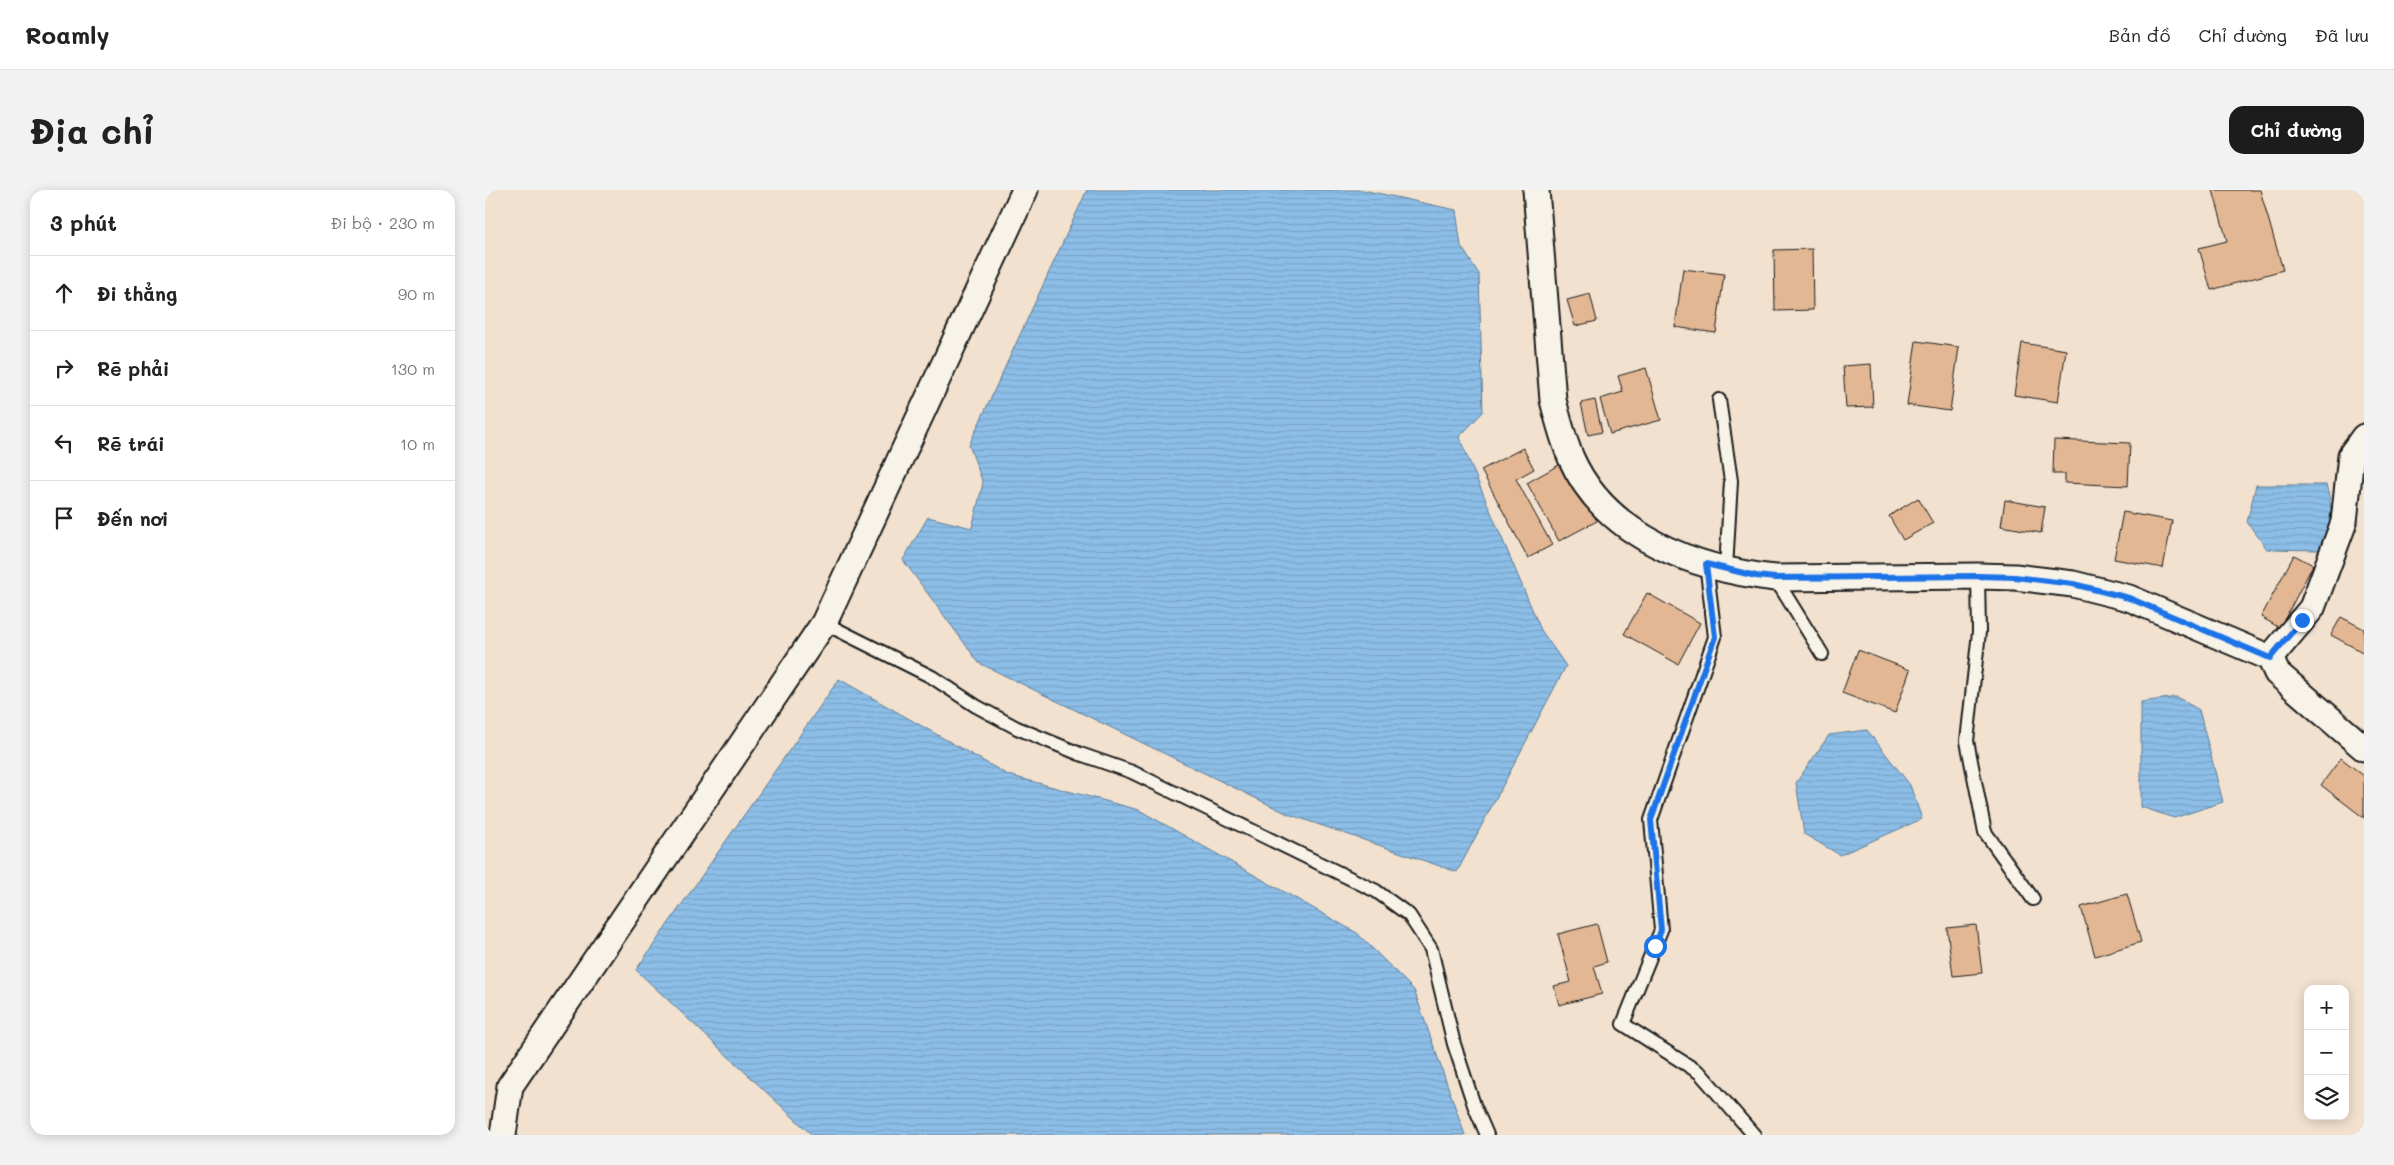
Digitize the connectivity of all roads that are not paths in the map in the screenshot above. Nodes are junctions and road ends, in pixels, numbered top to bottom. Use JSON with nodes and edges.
{"nodes":[{"id":1,"x":1025,"y":190,"type":"edge"},
{"id":2,"x":1536,"y":190,"type":"edge"},
{"id":3,"x":1719,"y":400,"type":"dead end"},
{"id":4,"x":2364,"y":437,"type":"edge"},
{"id":5,"x":1716,"y":566,"type":"junction"},
{"id":6,"x":1978,"y":576,"type":"junction"},
{"id":7,"x":1775,"y":578,"type":"junction"},
{"id":8,"x":824,"y":623,"type":"junction"},
{"id":9,"x":1822,"y":654,"type":"dead end"},
{"id":10,"x":2270,"y":658,"type":"junction"},
{"id":11,"x":2364,"y":748,"type":"edge"},
{"id":12,"x":2033,"y":899,"type":"dead end"},
{"id":13,"x":503,"y":1135,"type":"edge"},
{"id":14,"x":1487,"y":1135,"type":"edge"},
{"id":15,"x":1754,"y":1135,"type":"edge"}],
"edges":[{"from":1,"to":8,"type":"street"},
{"from":2,"to":5,"type":"street"},
{"from":3,"to":5,"type":"lane"},
{"from":4,"to":10,"type":"street"},
{"from":5,"to":7,"type":"street"},
{"from":5,"to":15,"type":"lane"},
{"from":6,"to":7,"type":"street"},
{"from":6,"to":10,"type":"street"},
{"from":6,"to":12,"type":"lane"},
{"from":7,"to":9,"type":"lane"},
{"from":8,"to":13,"type":"street"},
{"from":8,"to":14,"type":"lane"},
{"from":10,"to":11,"type":"street"}]}
